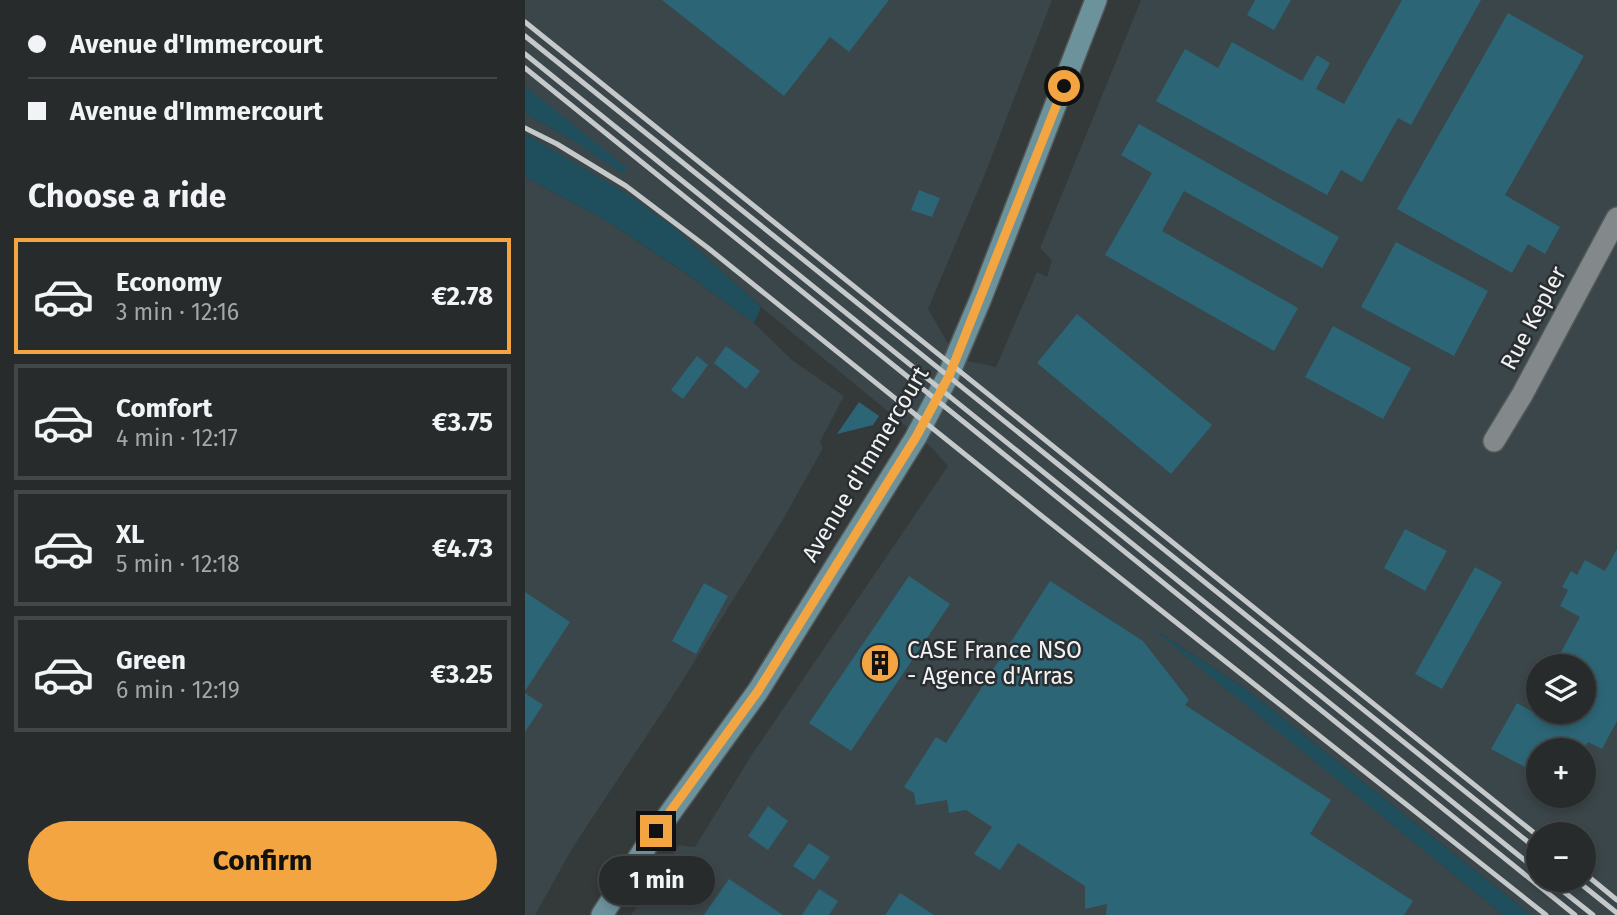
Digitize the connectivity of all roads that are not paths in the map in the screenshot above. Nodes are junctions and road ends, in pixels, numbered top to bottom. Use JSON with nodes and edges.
{"nodes":[{"id":1,"x":1096,"y":0,"type":"edge"},
{"id":2,"x":1617,"y":218,"type":"edge"},
{"id":3,"x":1493,"y":441,"type":"dead end"},
{"id":4,"x":602,"y":915,"type":"edge"}],
"edges":[{"from":1,"to":4,"type":"main road","name":"Avenue d'Immercourt"},
{"from":2,"to":3,"type":"street","name":"Rue Kepler"}]}
